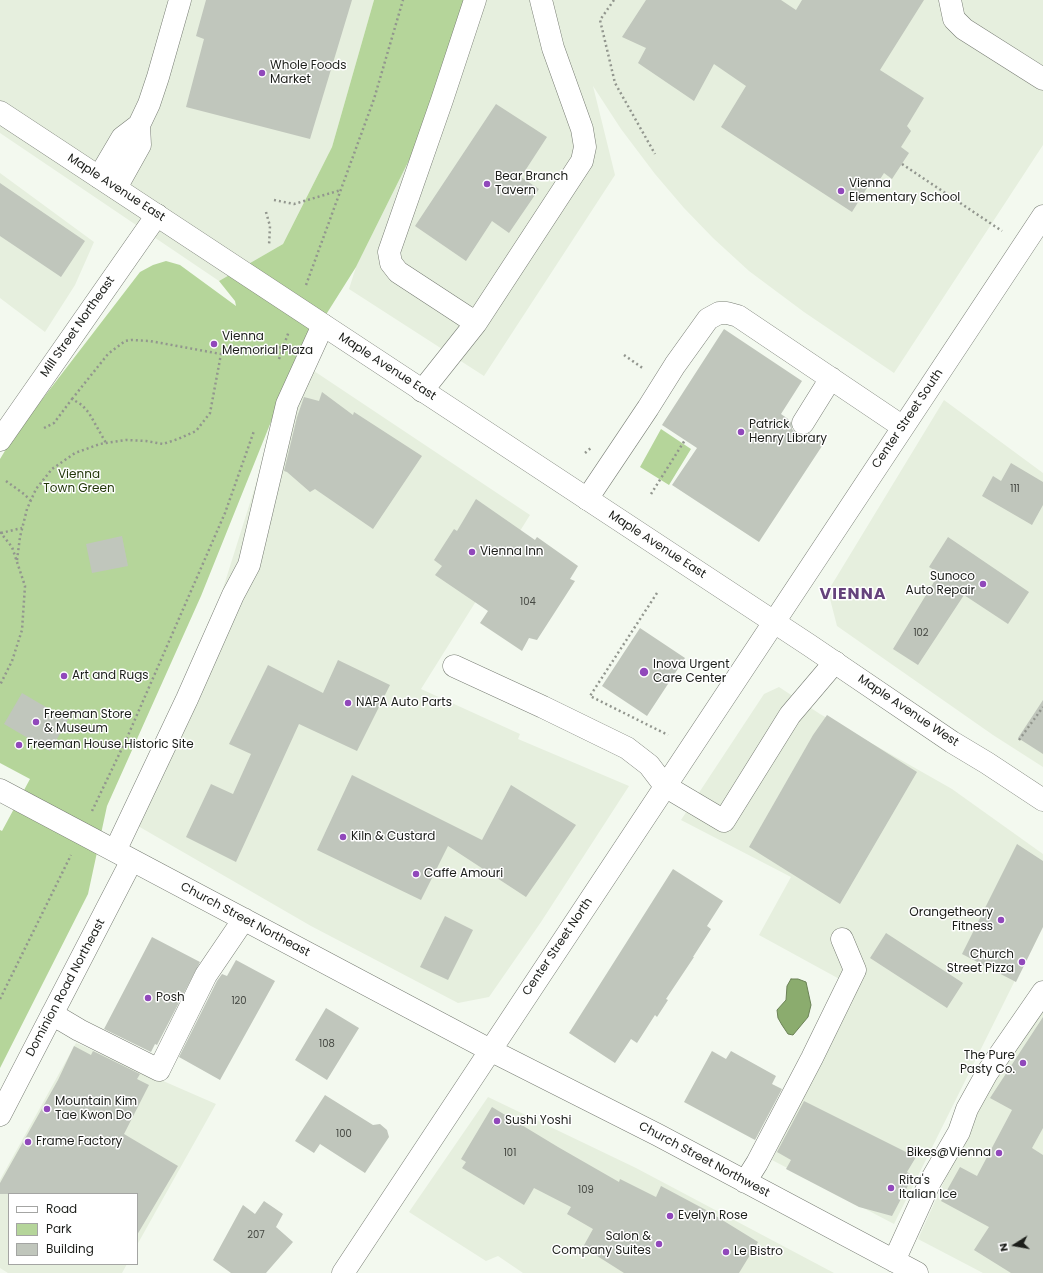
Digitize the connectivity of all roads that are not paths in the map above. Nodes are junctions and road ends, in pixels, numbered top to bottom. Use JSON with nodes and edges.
{"nodes":[{"id":1,"x":180,"y":0,"type":"edge"},
{"id":2,"x":475,"y":0,"type":"edge"},
{"id":3,"x":541,"y":0,"type":"edge"},
{"id":4,"x":950,"y":0,"type":"edge"},
{"id":5,"x":1043,"y":79,"type":"edge"},
{"id":6,"x":0,"y":112,"type":"edge"},
{"id":7,"x":108,"y":182,"type":"junction"},
{"id":8,"x":157,"y":215,"type":"junction"},
{"id":9,"x":1043,"y":216,"type":"edge"},
{"id":10,"x":476,"y":323,"type":"junction"},
{"id":11,"x":323,"y":325,"type":"junction"},
{"id":12,"x":831,"y":378,"type":"junction"},
{"id":13,"x":422,"y":391,"type":"junction"},
{"id":14,"x":803,"y":423,"type":"dead end"},
{"id":15,"x":903,"y":426,"type":"junction"},
{"id":16,"x":0,"y":440,"type":"edge"},
{"id":17,"x":587,"y":499,"type":"junction"},
{"id":18,"x":774,"y":622,"type":"junction"},
{"id":19,"x":835,"y":662,"type":"junction"},
{"id":20,"x":454,"y":666,"type":"dead end"},
{"id":21,"x":665,"y":786,"type":"junction"},
{"id":22,"x":0,"y":790,"type":"edge"},
{"id":23,"x":1043,"y":800,"type":"edge"},
{"id":24,"x":124,"y":855,"type":"junction"},
{"id":25,"x":244,"y":919,"type":"junction"},
{"id":26,"x":842,"y":939,"type":"dead end"},
{"id":27,"x":1043,"y":992,"type":"edge"},
{"id":28,"x":52,"y":1014,"type":"junction"},
{"id":29,"x":490,"y":1050,"type":"junction"},
{"id":30,"x":0,"y":1115,"type":"edge"},
{"id":31,"x":745,"y":1182,"type":"junction"},
{"id":32,"x":894,"y":1261,"type":"junction"},
{"id":33,"x":343,"y":1273,"type":"edge"},
{"id":34,"x":917,"y":1273,"type":"edge"}],
"edges":[{"from":1,"to":7,"type":"street"},
{"from":2,"to":10,"type":"street"},
{"from":3,"to":10,"type":"street"},
{"from":4,"to":5,"type":"street"},
{"from":6,"to":7,"type":"street","name":"Maple Avenue East"},
{"from":7,"to":8,"type":"street","name":"Maple Avenue East"},
{"from":8,"to":11,"type":"street","name":"Maple Avenue East"},
{"from":8,"to":16,"type":"street","name":"Mill Street Northeast"},
{"from":9,"to":15,"type":"street","name":"Center Street South"},
{"from":10,"to":13,"type":"street"},
{"from":11,"to":13,"type":"street","name":"Maple Avenue East"},
{"from":11,"to":24,"type":"street","name":"Dominion Road Northeast"},
{"from":12,"to":14,"type":"street"},
{"from":12,"to":15,"type":"street"},
{"from":12,"to":17,"type":"street"},
{"from":13,"to":17,"type":"street","name":"Maple Avenue East"},
{"from":15,"to":18,"type":"street","name":"Center Street South"},
{"from":17,"to":18,"type":"street","name":"Maple Avenue East"},
{"from":18,"to":19,"type":"street","name":"Maple Avenue West"},
{"from":18,"to":21,"type":"street","name":"Center Street North"},
{"from":19,"to":21,"type":"street"},
{"from":19,"to":23,"type":"street","name":"Maple Avenue West"},
{"from":20,"to":21,"type":"street"},
{"from":21,"to":29,"type":"street","name":"Center Street North"},
{"from":22,"to":24,"type":"street","name":"Church Street Northeast"},
{"from":24,"to":25,"type":"street","name":"Church Street Northeast"},
{"from":24,"to":28,"type":"street","name":"Dominion Road Northeast"},
{"from":25,"to":28,"type":"street"},
{"from":25,"to":29,"type":"street","name":"Church Street Northeast"},
{"from":26,"to":31,"type":"street"},
{"from":27,"to":32,"type":"street"},
{"from":28,"to":30,"type":"street","name":"Dominion Road Northeast"},
{"from":29,"to":31,"type":"street","name":"Church Street Northwest"},
{"from":29,"to":33,"type":"street","name":"Center Street North"},
{"from":31,"to":32,"type":"street","name":"Church Street Northwest"},
{"from":32,"to":34,"type":"street","name":"Church Street Northwest"}]}
